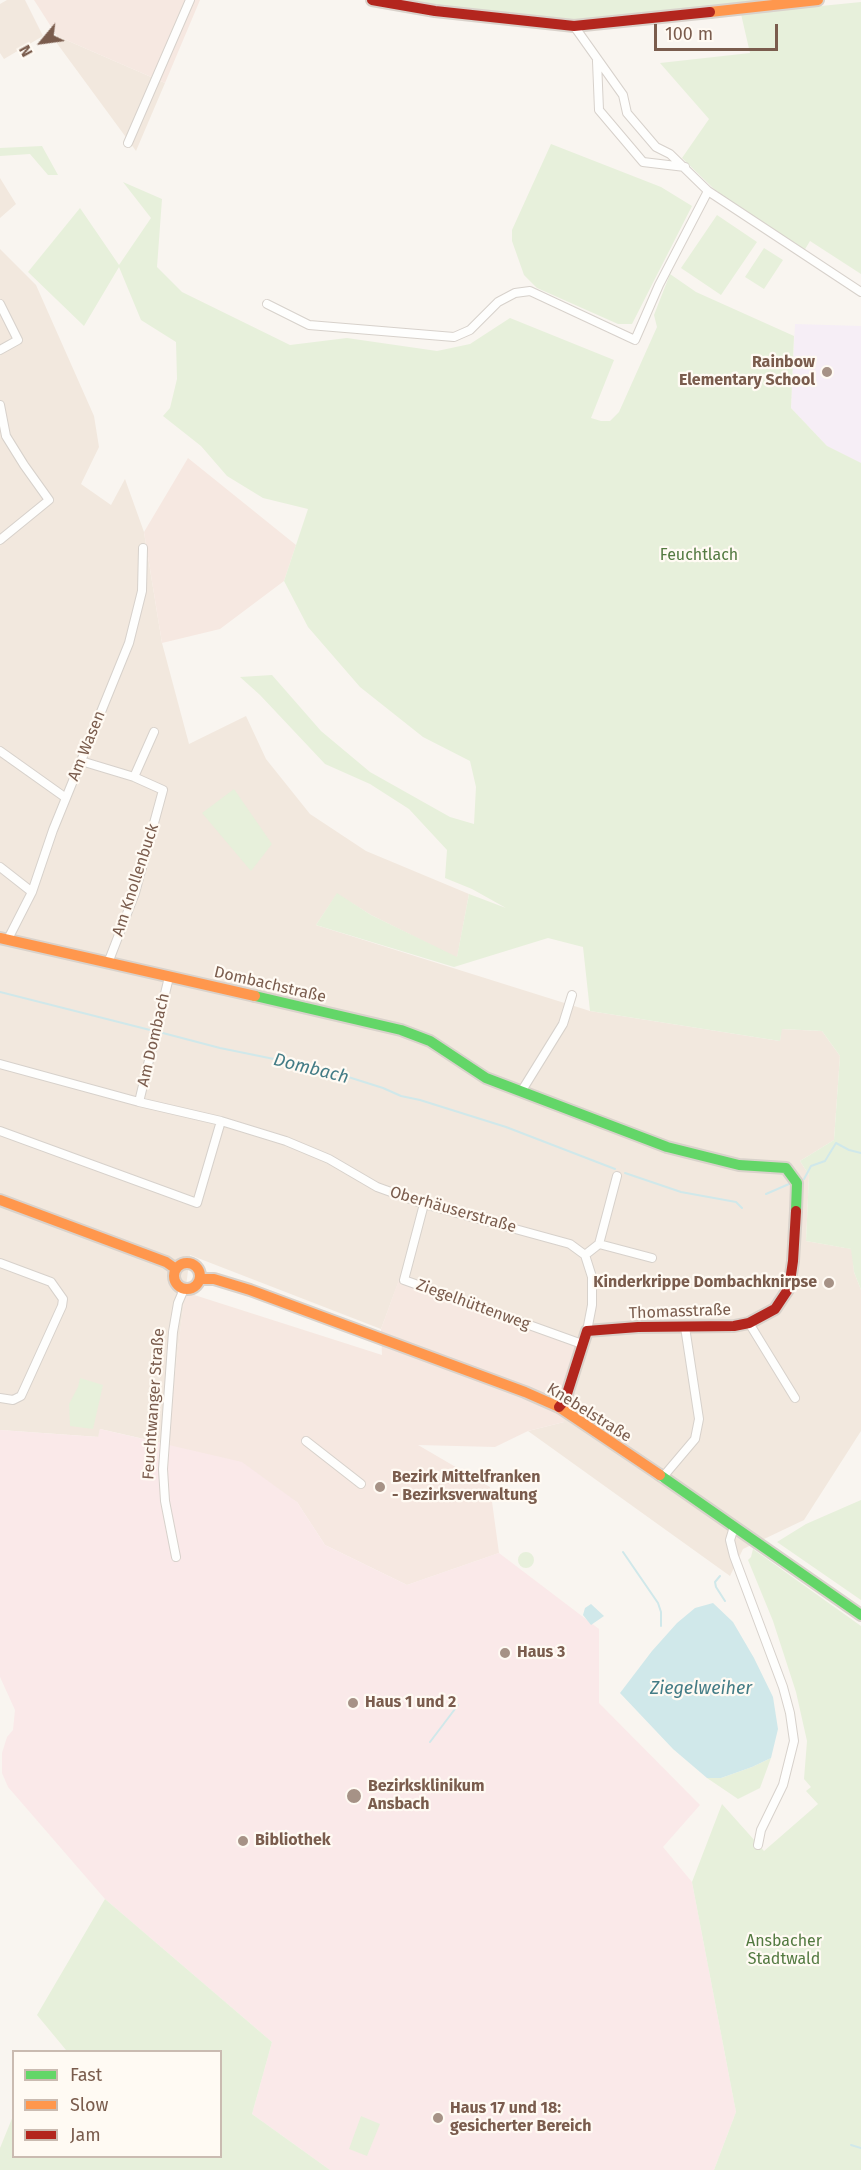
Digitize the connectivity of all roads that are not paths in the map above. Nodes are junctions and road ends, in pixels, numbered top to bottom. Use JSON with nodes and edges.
{"nodes":[{"id":1,"x":190,"y":0,"type":"edge"},
{"id":2,"x":372,"y":0,"type":"edge"},
{"id":3,"x":818,"y":0,"type":"edge"},
{"id":4,"x":574,"y":26,"type":"junction"},
{"id":5,"x":597,"y":60,"type":"junction"},
{"id":6,"x":128,"y":143,"type":"dead end"},
{"id":7,"x":685,"y":168,"type":"junction"},
{"id":8,"x":708,"y":191,"type":"junction"},
{"id":9,"x":861,"y":292,"type":"edge"},
{"id":10,"x":0,"y":304,"type":"edge"},
{"id":11,"x":267,"y":304,"type":"dead end"},
{"id":12,"x":0,"y":350,"type":"edge"},
{"id":13,"x":0,"y":405,"type":"edge"},
{"id":14,"x":0,"y":540,"type":"edge"},
{"id":15,"x":143,"y":548,"type":"dead end"},
{"id":16,"x":154,"y":732,"type":"dead end"},
{"id":17,"x":0,"y":751,"type":"edge"},
{"id":18,"x":81,"y":761,"type":"junction"},
{"id":19,"x":134,"y":777,"type":"junction"},
{"id":20,"x":66,"y":798,"type":"junction"},
{"id":21,"x":0,"y":867,"type":"edge"},
{"id":22,"x":32,"y":892,"type":"junction"},
{"id":23,"x":4,"y":939,"type":"edge"},
{"id":24,"x":108,"y":963,"type":"junction"},
{"id":25,"x":169,"y":977,"type":"junction"},
{"id":26,"x":572,"y":995,"type":"dead end"},
{"id":27,"x":0,"y":1064,"type":"edge"},
{"id":28,"x":521,"y":1092,"type":"junction"},
{"id":29,"x":139,"y":1102,"type":"junction"},
{"id":30,"x":221,"y":1121,"type":"junction"},
{"id":31,"x":0,"y":1131,"type":"edge"},
{"id":32,"x":786,"y":1168,"type":"joint"},
{"id":33,"x":617,"y":1176,"type":"dead end"},
{"id":34,"x":0,"y":1200,"type":"edge"},
{"id":35,"x":424,"y":1204,"type":"junction"},
{"id":36,"x":599,"y":1244,"type":"junction"},
{"id":37,"x":585,"y":1255,"type":"junction"},
{"id":38,"x":652,"y":1258,"type":"dead end"},
{"id":39,"x":0,"y":1263,"type":"edge"},
{"id":40,"x":176,"y":1269,"type":"junction"},
{"id":41,"x":201,"y":1278,"type":"junction"},
{"id":42,"x":184,"y":1289,"type":"junction"},
{"id":43,"x":749,"y":1323,"type":"junction"},
{"id":44,"x":685,"y":1327,"type":"junction"},
{"id":45,"x":587,"y":1331,"type":"junction"},
{"id":46,"x":582,"y":1344,"type":"junction"},
{"id":47,"x":0,"y":1398,"type":"edge"},
{"id":48,"x":795,"y":1398,"type":"dead end"},
{"id":49,"x":558,"y":1407,"type":"junction"},
{"id":50,"x":306,"y":1441,"type":"dead end"},
{"id":51,"x":662,"y":1479,"type":"junction"},
{"id":52,"x":361,"y":1484,"type":"dead end"},
{"id":53,"x":734,"y":1527,"type":"junction"},
{"id":54,"x":176,"y":1557,"type":"dead end"},
{"id":55,"x":861,"y":1615,"type":"edge"},
{"id":56,"x":758,"y":1845,"type":"dead end"}],
"edges":[{"from":1,"to":6,"type":"street"},
{"from":2,"to":4,"type":"street"},
{"from":3,"to":4,"type":"street"},
{"from":4,"to":5,"type":"street"},
{"from":5,"to":7,"type":"street"},
{"from":5,"to":7,"type":"street"},
{"from":7,"to":8,"type":"street"},
{"from":8,"to":9,"type":"street"},
{"from":8,"to":11,"type":"street"},
{"from":10,"to":12,"type":"street"},
{"from":13,"to":14,"type":"street"},
{"from":15,"to":18,"type":"street","name":"Am Wasen"},
{"from":16,"to":19,"type":"street"},
{"from":17,"to":20,"type":"street"},
{"from":18,"to":19,"type":"street"},
{"from":18,"to":20,"type":"street","name":"Am Wasen"},
{"from":19,"to":24,"type":"street","name":"Am Knollenbuck"},
{"from":20,"to":22,"type":"street","name":"Am Wasen"},
{"from":21,"to":22,"type":"street"},
{"from":22,"to":23,"type":"street","name":"Am Wasen"},
{"from":23,"to":24,"type":"street","name":"Dombachstraße"},
{"from":24,"to":25,"type":"street","name":"Dombachstraße"},
{"from":25,"to":28,"type":"street","name":"Dombachstraße"},
{"from":25,"to":29,"type":"street","name":"Am Dombach"},
{"from":26,"to":28,"type":"street"},
{"from":27,"to":29,"type":"street","name":"Oberhäuserstraße"},
{"from":28,"to":32,"type":"street","name":"Dombachstraße"},
{"from":29,"to":30,"type":"street","name":"Oberhäuserstraße"},
{"from":30,"to":31,"type":"street"},
{"from":30,"to":35,"type":"street","name":"Oberhäuserstraße"},
{"from":32,"to":43,"type":"street","name":"Thomasstraße"},
{"from":33,"to":36,"type":"street"},
{"from":34,"to":40,"type":"street"},
{"from":35,"to":37,"type":"street","name":"Oberhäuserstraße"},
{"from":35,"to":46,"type":"street","name":"Ziegelhüttenweg"},
{"from":36,"to":37,"type":"street"},
{"from":36,"to":38,"type":"street"},
{"from":37,"to":45,"type":"street"},
{"from":39,"to":47,"type":"street"},
{"from":40,"to":41,"type":"street"},
{"from":40,"to":42,"type":"street"},
{"from":41,"to":42,"type":"street"},
{"from":41,"to":49,"type":"street","name":"Knebelstraße"},
{"from":42,"to":54,"type":"street","name":"Feuchtwanger Straße"},
{"from":43,"to":44,"type":"street","name":"Thomasstraße"},
{"from":43,"to":48,"type":"street"},
{"from":44,"to":45,"type":"street","name":"Thomasstraße"},
{"from":44,"to":51,"type":"street"},
{"from":45,"to":46,"type":"street"},
{"from":46,"to":49,"type":"street"},
{"from":49,"to":51,"type":"street","name":"Knebelstraße"},
{"from":50,"to":52,"type":"street"},
{"from":51,"to":53,"type":"street","name":"Knebelstraße"},
{"from":53,"to":55,"type":"street","name":"Knebelstraße"},
{"from":53,"to":56,"type":"street"}]}
